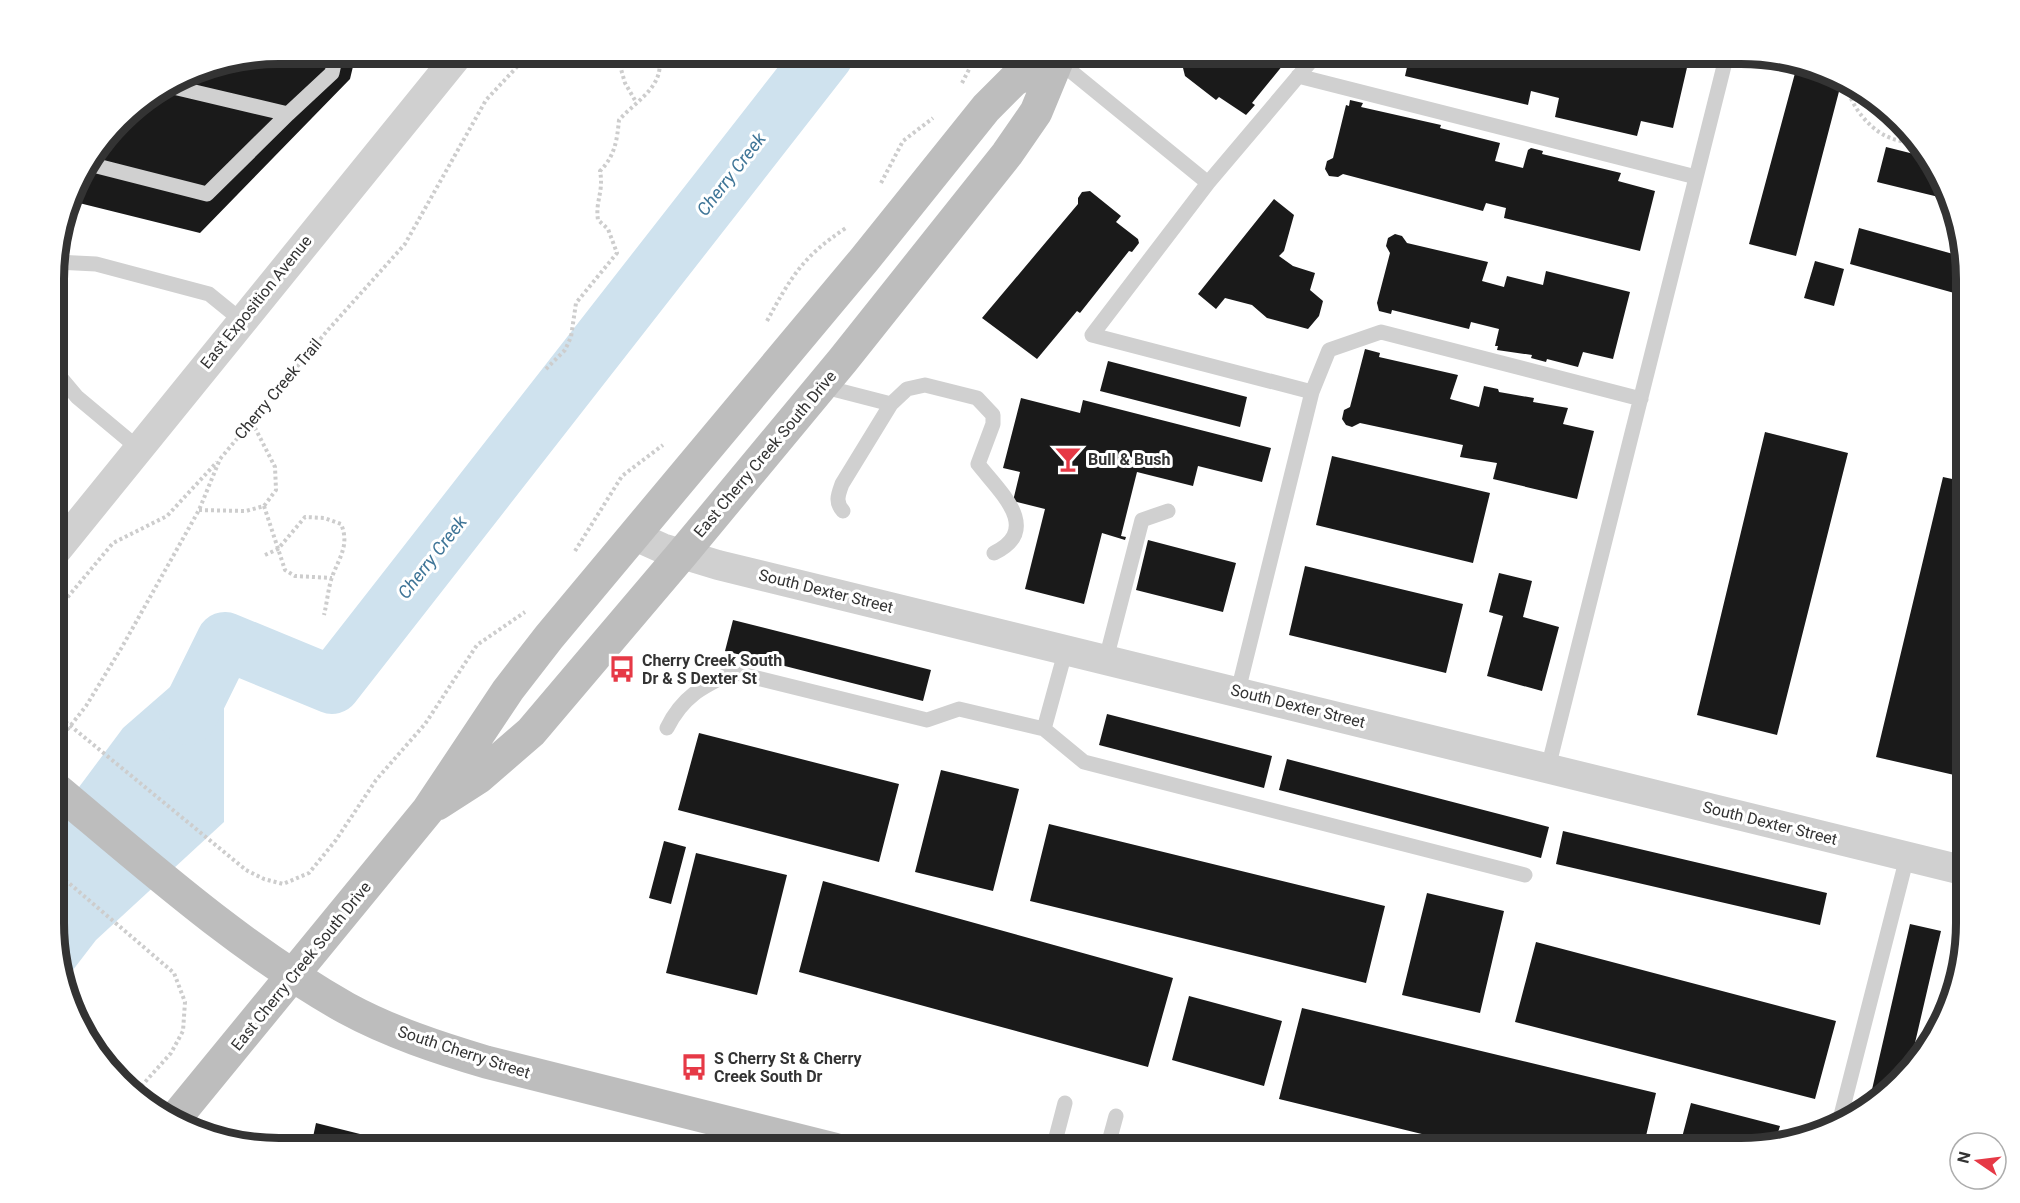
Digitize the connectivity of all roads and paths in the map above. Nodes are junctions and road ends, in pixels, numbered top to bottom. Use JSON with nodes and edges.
{"nodes":[{"id":1,"x":334,"y":64,"type":"edge"},
{"id":2,"x":451,"y":64,"type":"edge"},
{"id":3,"x":520,"y":64,"type":"edge"},
{"id":4,"x":620,"y":64,"type":"edge"},
{"id":5,"x":661,"y":64,"type":"edge"},
{"id":6,"x":971,"y":64,"type":"edge"},
{"id":7,"x":1045,"y":64,"type":"edge"},
{"id":8,"x":1056,"y":64,"type":"edge"},
{"id":9,"x":1066,"y":64,"type":"edge"},
{"id":10,"x":1308,"y":64,"type":"edge"},
{"id":11,"x":1724,"y":64,"type":"edge"},
{"id":12,"x":1298,"y":76,"type":"junction"},
{"id":13,"x":961,"y":84,"type":"dead end"},
{"id":14,"x":181,"y":89,"type":"edge"},
{"id":15,"x":1849,"y":94,"type":"edge"},
{"id":16,"x":636,"y":102,"type":"junction"},
{"id":17,"x":288,"y":114,"type":"junction"},
{"id":18,"x":940,"y":114,"type":"dead end"},
{"id":19,"x":1905,"y":141,"type":"edge"},
{"id":20,"x":97,"y":166,"type":"edge"},
{"id":21,"x":1696,"y":177,"type":"junction"},
{"id":22,"x":1208,"y":183,"type":"junction"},
{"id":23,"x":880,"y":184,"type":"dead end"},
{"id":24,"x":849,"y":225,"type":"dead end"},
{"id":25,"x":65,"y":262,"type":"edge"},
{"id":26,"x":241,"y":320,"type":"junction"},
{"id":27,"x":765,"y":326,"type":"dead end"},
{"id":28,"x":546,"y":369,"type":"dead end"},
{"id":29,"x":64,"y":382,"type":"edge"},
{"id":30,"x":821,"y":386,"type":"junction"},
{"id":31,"x":1312,"y":392,"type":"junction"},
{"id":32,"x":1641,"y":399,"type":"junction"},
{"id":33,"x":891,"y":404,"type":"junction"},
{"id":34,"x":251,"y":420,"type":"junction"},
{"id":35,"x":673,"y":438,"type":"dead end"},
{"id":36,"x":138,"y":448,"type":"junction"},
{"id":37,"x":220,"y":459,"type":"junction"},
{"id":38,"x":264,"y":507,"type":"junction"},
{"id":39,"x":199,"y":510,"type":"junction"},
{"id":40,"x":843,"y":511,"type":"dead end"},
{"id":41,"x":1168,"y":511,"type":"dead end"},
{"id":42,"x":633,"y":535,"type":"junction"},
{"id":43,"x":64,"y":541,"type":"edge"},
{"id":44,"x":278,"y":549,"type":"junction"},
{"id":45,"x":574,"y":553,"type":"dead end"},
{"id":46,"x":994,"y":553,"type":"dead end"},
{"id":47,"x":682,"y":554,"type":"junction"},
{"id":48,"x":265,"y":555,"type":"dead end"},
{"id":49,"x":332,"y":578,"type":"junction"},
{"id":50,"x":64,"y":601,"type":"edge"},
{"id":51,"x":526,"y":611,"type":"dead end"},
{"id":52,"x":324,"y":615,"type":"dead end"},
{"id":53,"x":1066,"y":649,"type":"junction"},
{"id":54,"x":1106,"y":659,"type":"junction"},
{"id":55,"x":1238,"y":691,"type":"junction"},
{"id":56,"x":64,"y":721,"type":"edge"},
{"id":57,"x":667,"y":728,"type":"dead end"},
{"id":58,"x":1044,"y":729,"type":"junction"},
{"id":59,"x":64,"y":733,"type":"edge"},
{"id":60,"x":1548,"y":768,"type":"junction"},
{"id":61,"x":64,"y":796,"type":"edge"},
{"id":62,"x":428,"y":810,"type":"junction"},
{"id":63,"x":1907,"y":857,"type":"junction"},
{"id":64,"x":1956,"y":869,"type":"edge"},
{"id":65,"x":1525,"y":875,"type":"dead end"},
{"id":66,"x":64,"y":879,"type":"edge"},
{"id":67,"x":293,"y":975,"type":"junction"},
{"id":68,"x":141,"y":1087,"type":"edge"},
{"id":69,"x":1065,"y":1103,"type":"dead end"},
{"id":70,"x":1841,"y":1113,"type":"edge"},
{"id":71,"x":179,"y":1114,"type":"edge"},
{"id":72,"x":1116,"y":1116,"type":"dead end"},
{"id":73,"x":789,"y":1138,"type":"edge"},
{"id":74,"x":1056,"y":1138,"type":"edge"},
{"id":75,"x":1110,"y":1138,"type":"edge"}],
"edges":[{"from":1,"to":17,"type":"lane"},
{"from":2,"to":26,"type":"street","name":"East Exposition Avenue"},
{"from":3,"to":34,"type":"path","name":"Cherry Creek Trail"},
{"from":4,"to":16,"type":"path"},
{"from":5,"to":16,"type":"path"},
{"from":6,"to":13,"type":"path"},
{"from":7,"to":42,"type":"main road","name":"East Cherry Creek South Drive"},
{"from":8,"to":30,"type":"main road","name":"East Cherry Creek South Drive"},
{"from":9,"to":22,"type":"lane"},
{"from":10,"to":12,"type":"lane"},
{"from":11,"to":21,"type":"lane"},
{"from":12,"to":21,"type":"lane"},
{"from":12,"to":22,"type":"lane"},
{"from":14,"to":17,"type":"lane"},
{"from":15,"to":19,"type":"path"},
{"from":16,"to":28,"type":"path"},
{"from":17,"to":20,"type":"lane"},
{"from":18,"to":23,"type":"path"},
{"from":21,"to":32,"type":"lane"},
{"from":22,"to":31,"type":"lane"},
{"from":24,"to":27,"type":"path"},
{"from":25,"to":26,"type":"lane"},
{"from":26,"to":36,"type":"street","name":"East Exposition Avenue"},
{"from":29,"to":36,"type":"lane"},
{"from":30,"to":33,"type":"lane"},
{"from":30,"to":47,"type":"main road","name":"East Cherry Creek South Drive"},
{"from":31,"to":32,"type":"lane"},
{"from":31,"to":55,"type":"lane"},
{"from":32,"to":60,"type":"lane"},
{"from":33,"to":40,"type":"lane"},
{"from":33,"to":46,"type":"lane"},
{"from":34,"to":37,"type":"path","name":"Cherry Creek Trail"},
{"from":34,"to":38,"type":"path"},
{"from":35,"to":45,"type":"path"},
{"from":36,"to":43,"type":"street","name":"East Exposition Avenue"},
{"from":37,"to":39,"type":"path","name":"Cherry Creek Trail"},
{"from":37,"to":50,"type":"path"},
{"from":38,"to":39,"type":"path"},
{"from":38,"to":44,"type":"path"},
{"from":39,"to":59,"type":"path","name":"Cherry Creek Trail"},
{"from":41,"to":54,"type":"lane"},
{"from":42,"to":47,"type":"street","name":"South Dexter Street"},
{"from":42,"to":62,"type":"main road","name":"East Cherry Creek South Drive"},
{"from":44,"to":48,"type":"path"},
{"from":44,"to":49,"type":"path"},
{"from":44,"to":49,"type":"path"},
{"from":47,"to":53,"type":"street","name":"South Dexter Street"},
{"from":47,"to":62,"type":"main road","name":"East Cherry Creek South Drive"},
{"from":49,"to":52,"type":"path"},
{"from":51,"to":56,"type":"path","bridge":true},
{"from":53,"to":54,"type":"street","name":"South Dexter Street"},
{"from":53,"to":58,"type":"lane"},
{"from":54,"to":55,"type":"street","name":"South Dexter Street"},
{"from":55,"to":60,"type":"street","name":"South Dexter Street"},
{"from":57,"to":58,"type":"lane"},
{"from":58,"to":65,"type":"lane"},
{"from":60,"to":63,"type":"street","name":"South Dexter Street"},
{"from":61,"to":67,"type":"main road","name":"South Cherry Street"},
{"from":62,"to":67,"type":"main road","name":"East Cherry Creek South Drive"},
{"from":63,"to":64,"type":"street","name":"South Dexter Street"},
{"from":63,"to":70,"type":"lane"},
{"from":66,"to":68,"type":"path"},
{"from":67,"to":71,"type":"main road","name":"East Cherry Creek South Drive"},
{"from":67,"to":73,"type":"main road","name":"South Cherry Street"},
{"from":69,"to":74,"type":"lane"},
{"from":72,"to":75,"type":"lane"}]}
